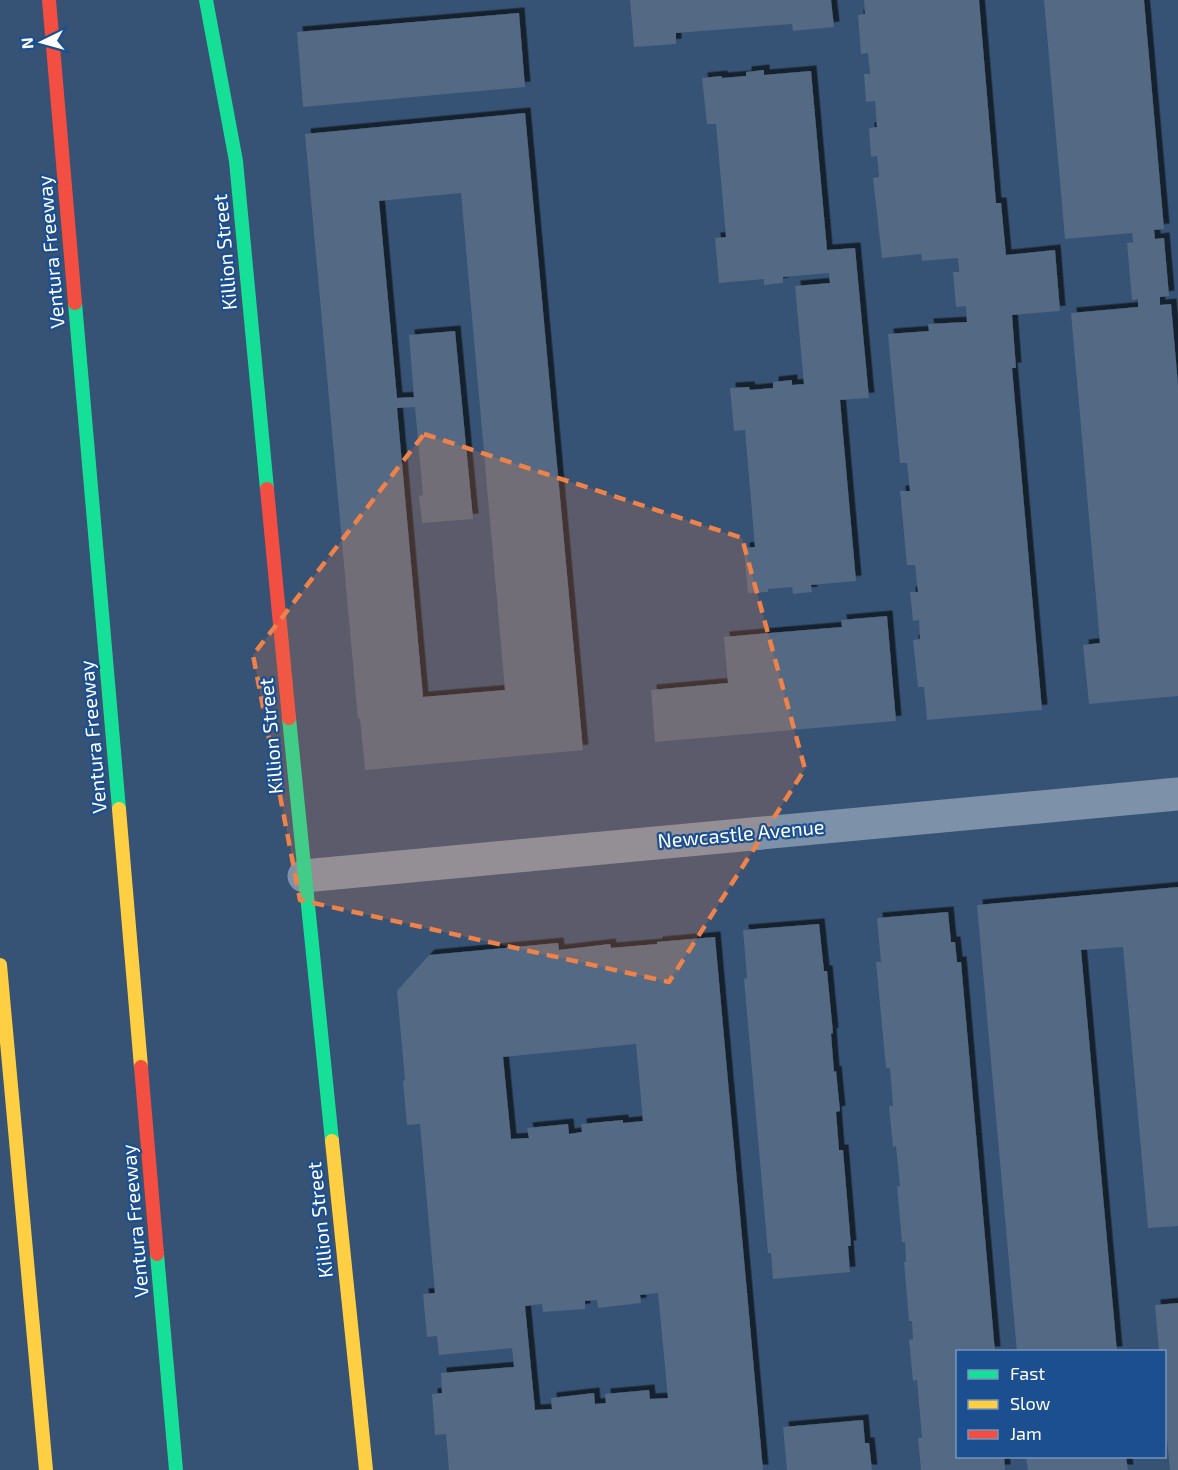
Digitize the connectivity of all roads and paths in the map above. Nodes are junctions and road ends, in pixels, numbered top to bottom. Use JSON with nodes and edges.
{"nodes":[{"id":1,"x":49,"y":0,"type":"edge"},
{"id":2,"x":206,"y":0,"type":"edge"},
{"id":3,"x":1178,"y":794,"type":"edge"},
{"id":4,"x":304,"y":876,"type":"junction"},
{"id":5,"x":0,"y":965,"type":"edge"},
{"id":6,"x":46,"y":1470,"type":"edge"},
{"id":7,"x":176,"y":1470,"type":"edge"},
{"id":8,"x":366,"y":1470,"type":"edge"}],
"edges":[{"from":1,"to":7,"type":"main road","name":"Ventura Freeway"},
{"from":2,"to":4,"type":"main road","name":"Killion Street"},
{"from":3,"to":4,"type":"street","name":"Newcastle Avenue"},
{"from":4,"to":8,"type":"main road","name":"Killion Street"},
{"from":5,"to":6,"type":"main road"}]}
